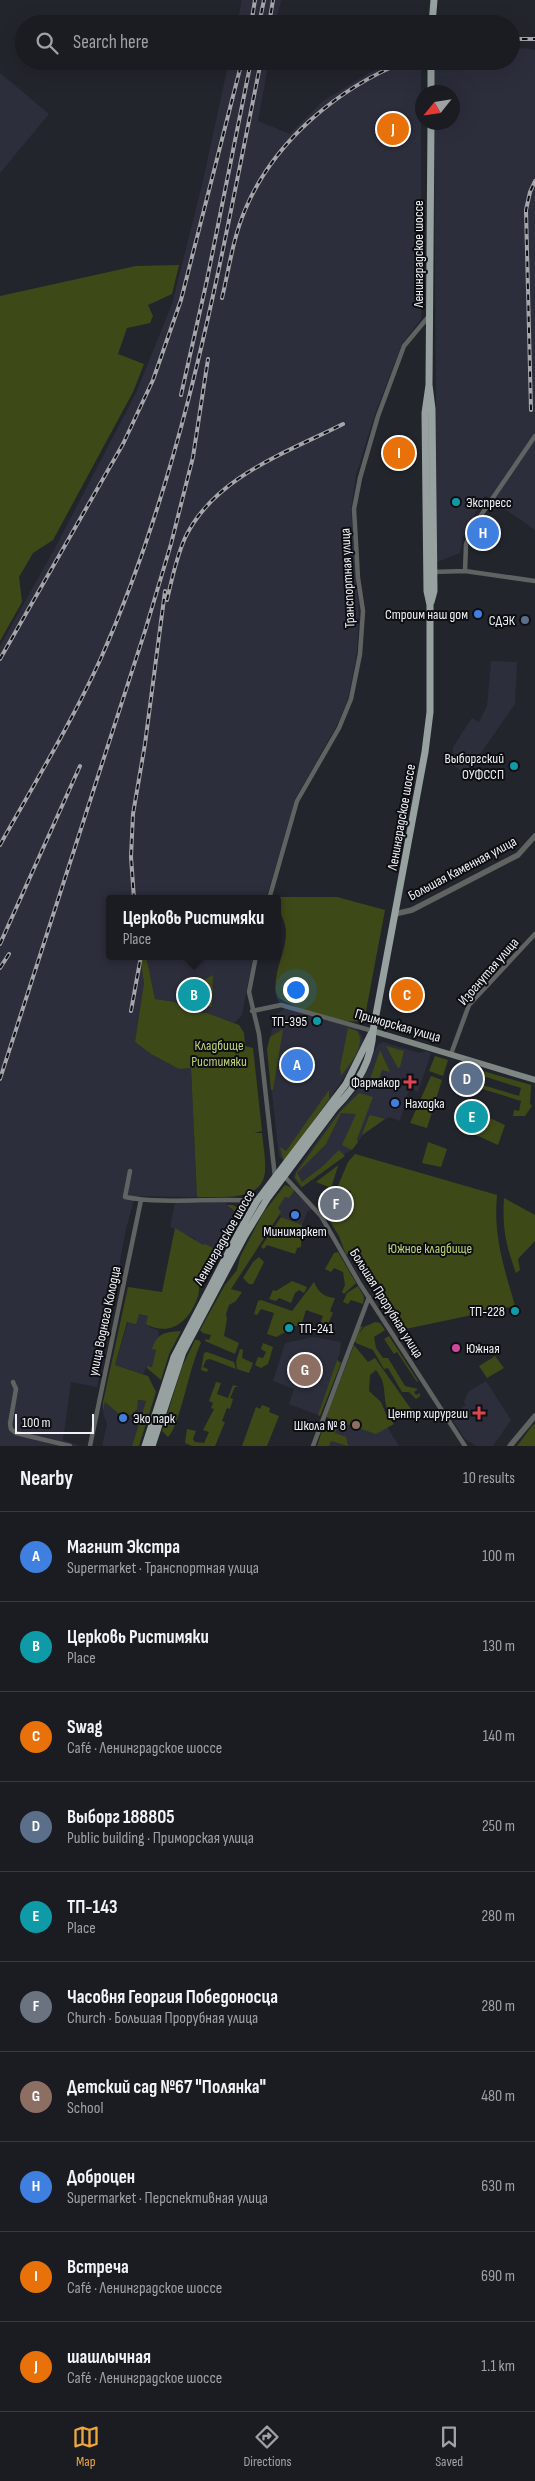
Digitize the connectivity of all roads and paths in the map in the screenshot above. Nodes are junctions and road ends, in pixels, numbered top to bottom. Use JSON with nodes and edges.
{"nodes":[{"id":1,"x":434,"y":0,"type":"edge"},
{"id":2,"x":433,"y":15,"type":"edge"},
{"id":3,"x":431,"y":70,"type":"edge"},
{"id":4,"x":431,"y":85,"type":"edge"},
{"id":5,"x":431,"y":130,"type":"edge"},
{"id":6,"x":430,"y":316,"type":"junction"},
{"id":7,"x":535,"y":436,"type":"edge"},
{"id":8,"x":464,"y":571,"type":"junction"},
{"id":9,"x":430,"y":572,"type":"junction"},
{"id":10,"x":535,"y":581,"type":"edge"},
{"id":11,"x":535,"y":836,"type":"edge"},
{"id":12,"x":270,"y":895,"type":"edge"},
{"id":13,"x":395,"y":914,"type":"junction"},
{"id":14,"x":535,"y":934,"type":"edge"},
{"id":15,"x":255,"y":960,"type":"edge"},
{"id":16,"x":252,"y":1011,"type":"junction"},
{"id":17,"x":373,"y":1032,"type":"junction"},
{"id":18,"x":452,"y":1054,"type":"junction"},
{"id":19,"x":535,"y":1080,"type":"edge"},
{"id":20,"x":130,"y":1171,"type":"dead end"},
{"id":21,"x":284,"y":1176,"type":"junction"},
{"id":22,"x":275,"y":1177,"type":"junction"},
{"id":23,"x":140,"y":1200,"type":"junction"},
{"id":24,"x":257,"y":1201,"type":"junction"},
{"id":25,"x":368,"y":1297,"type":"junction"},
{"id":26,"x":13,"y":1382,"type":"dead end"},
{"id":27,"x":535,"y":1416,"type":"edge"},
{"id":28,"x":70,"y":1446,"type":"edge"},
{"id":29,"x":90,"y":1446,"type":"edge"},
{"id":30,"x":145,"y":1446,"type":"edge"},
{"id":31,"x":152,"y":1446,"type":"edge"},
{"id":32,"x":313,"y":1446,"type":"edge"},
{"id":33,"x":465,"y":1446,"type":"edge"},
{"id":34,"x":510,"y":1446,"type":"edge"}],
"edges":[{"from":1,"to":2,"type":"main road"},
{"from":3,"to":4,"type":"main road"},
{"from":5,"to":6,"type":"main road","name":"Ленинградское шоссе"},
{"from":6,"to":9,"type":"main road","name":"Ленинградское шоссе"},
{"from":6,"to":12,"type":"street","name":"Транспортная улица"},
{"from":7,"to":8,"type":"street"},
{"from":8,"to":9,"type":"street"},
{"from":8,"to":10,"type":"street"},
{"from":9,"to":13,"type":"main road","name":"Ленинградское шоссе"},
{"from":11,"to":13,"type":"street","name":"Большая Каменная улица"},
{"from":13,"to":17,"type":"main road","name":"Ленинградское шоссе"},
{"from":14,"to":18,"type":"street","name":"Изогнутая улица"},
{"from":15,"to":16,"type":"street"},
{"from":16,"to":17,"type":"street","name":"Приморская улица"},
{"from":16,"to":22,"type":"street"},
{"from":17,"to":18,"type":"main road","name":"Приморская улица"},
{"from":17,"to":21,"type":"main road","name":"Ленинградское шоссе"},
{"from":17,"to":22,"type":"main road","name":"Ленинградское шоссе"},
{"from":18,"to":19,"type":"main road","name":"Приморская улица"},
{"from":20,"to":23,"type":"street"},
{"from":21,"to":25,"type":"street","name":"Большая Прорубная улица"},
{"from":21,"to":31,"type":"main road","name":"Ленинградское шоссе"},
{"from":22,"to":24,"type":"main road","name":"Ленинградское шоссе"},
{"from":23,"to":24,"type":"street"},
{"from":23,"to":29,"type":"street","name":"улица Водного Колодца"},
{"from":24,"to":30,"type":"main road","name":"Ленинградское шоссе"},
{"from":25,"to":32,"type":"street"},
{"from":25,"to":33,"type":"street","name":"Большая Прорубная улица"},
{"from":26,"to":28,"type":"street"},
{"from":27,"to":34,"type":"street"}]}
